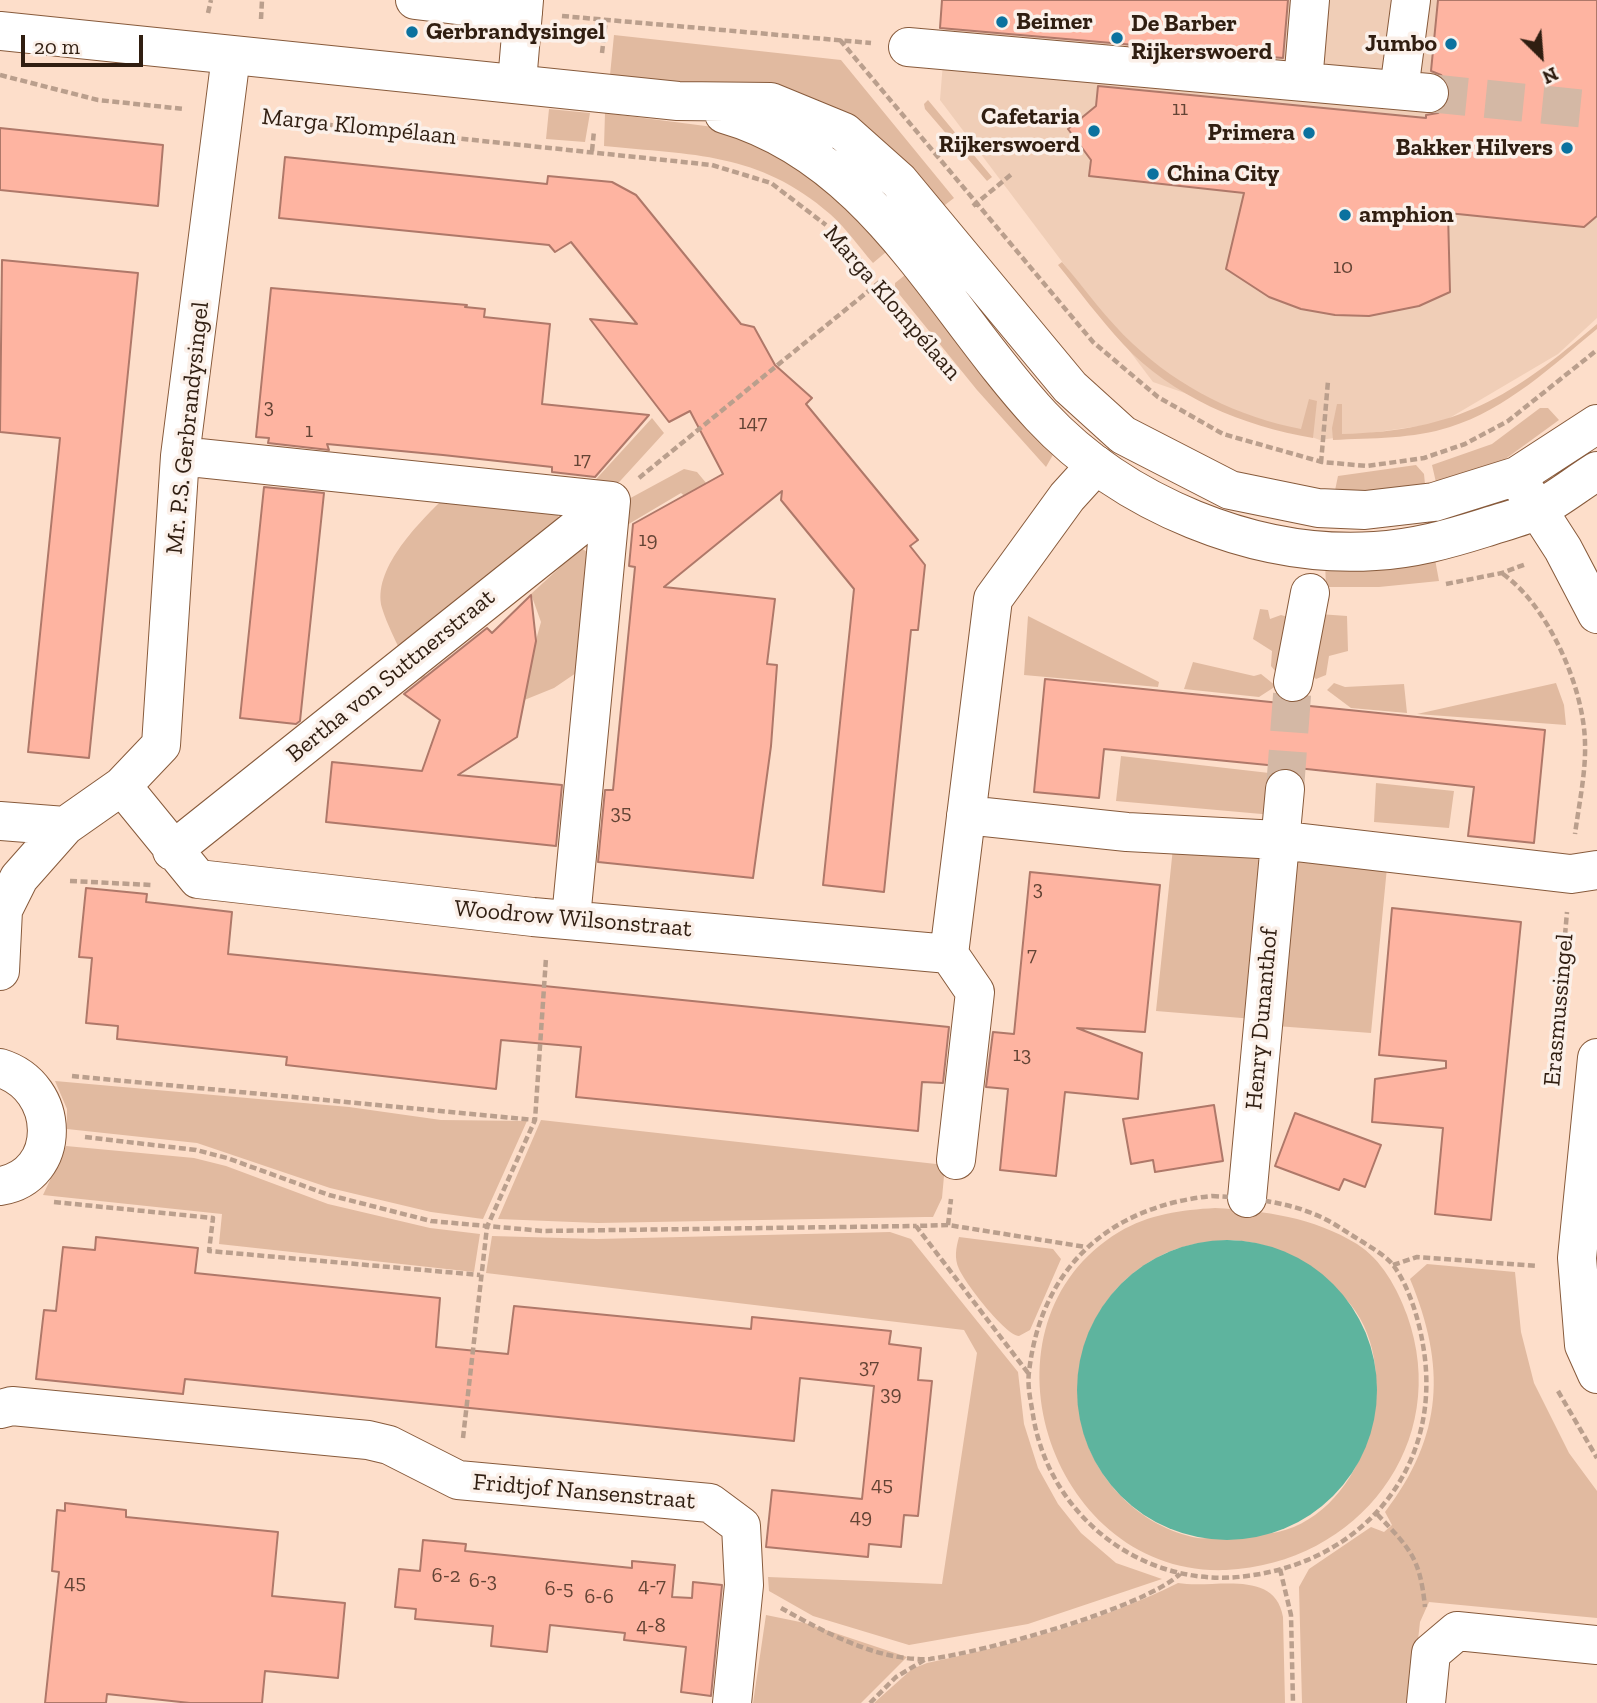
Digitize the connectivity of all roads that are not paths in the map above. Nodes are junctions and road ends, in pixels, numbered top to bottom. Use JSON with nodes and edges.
{"nodes":[{"id":1,"x":415,"y":0,"type":"edge"},
{"id":2,"x":1310,"y":0,"type":"edge"},
{"id":3,"x":1411,"y":0,"type":"edge"},
{"id":4,"x":524,"y":6,"type":"edge"},
{"id":5,"x":0,"y":31,"type":"edge"},
{"id":6,"x":908,"y":47,"type":"dead end"},
{"id":7,"x":232,"y":56,"type":"junction"},
{"id":8,"x":517,"y":82,"type":"junction"},
{"id":9,"x":1303,"y":82,"type":"junction"},
{"id":10,"x":678,"y":101,"type":"junction"},
{"id":11,"x":1597,"y":424,"type":"edge"},
{"id":12,"x":1123,"y":435,"type":"junction"},
{"id":13,"x":180,"y":456,"type":"junction"},
{"id":14,"x":1096,"y":465,"type":"junction"},
{"id":15,"x":1597,"y":471,"type":"edge"},
{"id":16,"x":1517,"y":476,"type":"junction"},
{"id":17,"x":611,"y":501,"type":"junction"},
{"id":18,"x":1538,"y":510,"type":"junction"},
{"id":19,"x":1310,"y":593,"type":"dead end"},
{"id":20,"x":1597,"y":614,"type":"edge"},
{"id":21,"x":1293,"y":682,"type":"tunnel mouth"},
{"id":22,"x":122,"y":786,"type":"junction"},
{"id":23,"x":1285,"y":789,"type":"tunnel mouth"},
{"id":24,"x":966,"y":815,"type":"junction"},
{"id":25,"x":0,"y":821,"type":"edge"},
{"id":26,"x":65,"y":826,"type":"junction"},
{"id":27,"x":1278,"y":840,"type":"junction"},
{"id":28,"x":172,"y":851,"type":"junction"},
{"id":29,"x":1584,"y":872,"type":"edge"},
{"id":30,"x":561,"y":919,"type":"junction"},
{"id":31,"x":949,"y":954,"type":"junction"},
{"id":32,"x":0,"y":971,"type":"edge"},
{"id":33,"x":1597,"y":1058,"type":"edge"},
{"id":34,"x":8,"y":1070,"type":"edge"},
{"id":35,"x":957,"y":1160,"type":"dead end"},
{"id":36,"x":3,"y":1185,"type":"edge"},
{"id":37,"x":1247,"y":1198,"type":"road end"},
{"id":38,"x":1587,"y":1256,"type":"edge"},
{"id":39,"x":1597,"y":1374,"type":"edge"},
{"id":40,"x":0,"y":1409,"type":"edge"},
{"id":41,"x":1597,"y":1645,"type":"edge"},
{"id":42,"x":732,"y":1703,"type":"edge"},
{"id":43,"x":1426,"y":1703,"type":"edge"}],
"edges":[{"from":1,"to":4,"type":"street"},
{"from":2,"to":9,"type":"street"},
{"from":3,"to":9,"type":"street"},
{"from":4,"to":8,"type":"street"},
{"from":5,"to":7,"type":"street","name":"Marga Klompélaan"},
{"from":6,"to":9,"type":"street"},
{"from":7,"to":8,"type":"street","name":"Marga Klompélaan"},
{"from":7,"to":13,"type":"street","name":"Mr. P.S. Gerbrandysingel"},
{"from":8,"to":10,"type":"street","name":"Marga Klompélaan"},
{"from":10,"to":12,"type":"street","name":"Marga Klompélaan"},
{"from":10,"to":14,"type":"street","name":"Marga Klompélaan"},
{"from":11,"to":16,"type":"street","name":"Marga Klompélaan"},
{"from":12,"to":14,"type":"street"},
{"from":12,"to":16,"type":"street","name":"Marga Klompélaan"},
{"from":13,"to":17,"type":"street"},
{"from":13,"to":22,"type":"street","name":"Mr. P.S. Gerbrandysingel"},
{"from":14,"to":18,"type":"street","name":"Marga Klompélaan"},
{"from":14,"to":24,"type":"street"},
{"from":15,"to":18,"type":"street","name":"Marga Klompélaan"},
{"from":16,"to":18,"type":"street"},
{"from":17,"to":28,"type":"street","name":"Bertha von Suttnerstraat"},
{"from":17,"to":30,"type":"street"},
{"from":18,"to":20,"type":"street"},
{"from":19,"to":21,"type":"street"},
{"from":22,"to":26,"type":"street"},
{"from":22,"to":28,"type":"street"},
{"from":23,"to":27,"type":"street","name":"Henry Dunanthof"},
{"from":24,"to":27,"type":"street"},
{"from":24,"to":31,"type":"street"},
{"from":25,"to":26,"type":"street"},
{"from":26,"to":32,"type":"street"},
{"from":27,"to":29,"type":"street"},
{"from":27,"to":37,"type":"street","name":"Henry Dunanthof"},
{"from":28,"to":30,"type":"street","name":"Woodrow Wilsonstraat"},
{"from":30,"to":31,"type":"street","name":"Woodrow Wilsonstraat"},
{"from":31,"to":35,"type":"street"},
{"from":33,"to":38,"type":"street","name":"Erasmussingel"},
{"from":34,"to":36,"type":"street"},
{"from":38,"to":39,"type":"street","name":"Erasmussingel"},
{"from":40,"to":42,"type":"street","name":"Fridtjof Nansenstraat"},
{"from":41,"to":43,"type":"street"}]}
